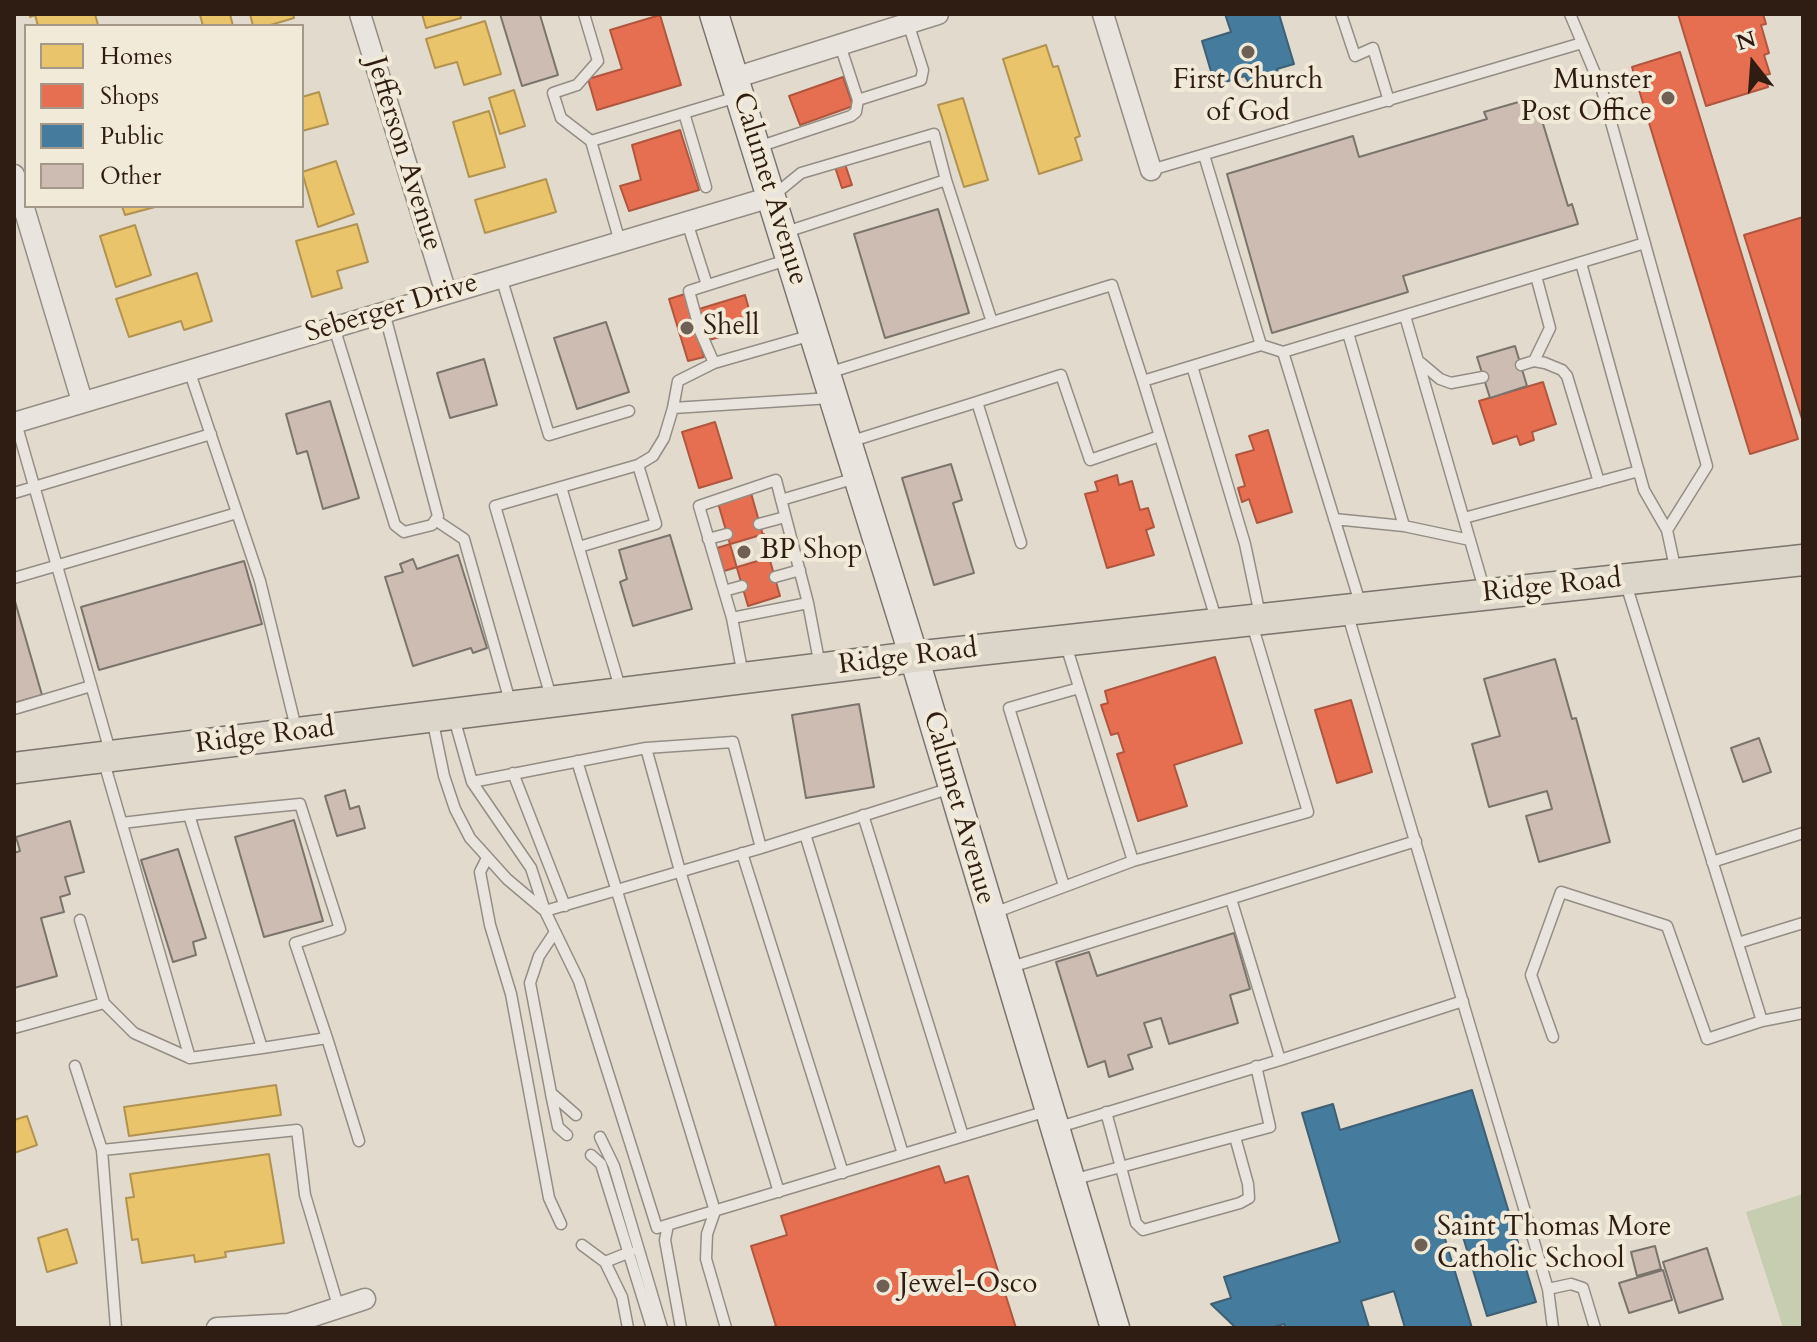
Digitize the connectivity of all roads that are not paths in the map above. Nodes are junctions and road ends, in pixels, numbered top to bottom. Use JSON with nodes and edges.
{"nodes":[{"id":1,"x":360,"y":14,"type":"edge"},
{"id":2,"x":584,"y":14,"type":"edge"},
{"id":3,"x":714,"y":14,"type":"edge"},
{"id":4,"x":938,"y":14,"type":"edge"},
{"id":5,"x":1103,"y":14,"type":"edge"},
{"id":6,"x":1341,"y":14,"type":"edge"},
{"id":7,"x":1570,"y":14,"type":"edge"},
{"id":8,"x":898,"y":22,"type":"edge"},
{"id":9,"x":1582,"y":43,"type":"junction"},
{"id":10,"x":840,"y":45,"type":"junction"},
{"id":11,"x":737,"y":87,"type":"junction"},
{"id":12,"x":858,"y":100,"type":"junction"},
{"id":13,"x":1389,"y":101,"type":"junction"},
{"id":14,"x":684,"y":113,"type":"junction"},
{"id":15,"x":591,"y":141,"type":"junction"},
{"id":16,"x":756,"y":148,"type":"junction"},
{"id":17,"x":1204,"y":155,"type":"junction"},
{"id":18,"x":1151,"y":170,"type":"joint"},
{"id":19,"x":14,"y":175,"type":"edge"},
{"id":20,"x":946,"y":180,"type":"junction"},
{"id":21,"x":706,"y":187,"type":"dead end"},
{"id":22,"x":771,"y":197,"type":"junction"},
{"id":23,"x":687,"y":222,"type":"junction"},
{"id":24,"x":620,"y":242,"type":"junction"},
{"id":25,"x":1645,"y":243,"type":"junction"},
{"id":26,"x":786,"y":246,"type":"junction"},
{"id":27,"x":1581,"y":263,"type":"junction"},
{"id":28,"x":1536,"y":276,"type":"junction"},
{"id":29,"x":501,"y":277,"type":"junction"},
{"id":30,"x":707,"y":285,"type":"junction"},
{"id":31,"x":446,"y":293,"type":"junction"},
{"id":32,"x":384,"y":312,"type":"junction"},
{"id":33,"x":1405,"y":316,"type":"junction"},
{"id":34,"x":992,"y":322,"type":"junction"},
{"id":35,"x":334,"y":327,"type":"junction"},
{"id":36,"x":1348,"y":333,"type":"junction"},
{"id":37,"x":814,"y":334,"type":"junction"},
{"id":38,"x":1261,"y":345,"type":"junction"},
{"id":39,"x":1283,"y":352,"type":"junction"},
{"id":40,"x":1418,"y":360,"type":"junction"},
{"id":41,"x":1534,"y":361,"type":"junction"},
{"id":42,"x":714,"y":363,"type":"junction"},
{"id":43,"x":1521,"y":365,"type":"dead end"},
{"id":44,"x":1192,"y":366,"type":"junction"},
{"id":45,"x":189,"y":370,"type":"junction"},
{"id":46,"x":1483,"y":377,"type":"dead end"},
{"id":47,"x":1143,"y":381,"type":"junction"},
{"id":48,"x":830,"y":386,"type":"junction"},
{"id":49,"x":82,"y":401,"type":"junction"},
{"id":50,"x":977,"y":402,"type":"junction"},
{"id":51,"x":673,"y":408,"type":"junction"},
{"id":52,"x":629,"y":411,"type":"dead end"},
{"id":53,"x":15,"y":423,"type":"edge"},
{"id":54,"x":211,"y":434,"type":"junction"},
{"id":55,"x":1160,"y":436,"type":"junction"},
{"id":56,"x":847,"y":442,"type":"junction"},
{"id":57,"x":638,"y":465,"type":"junction"},
{"id":58,"x":1639,"y":471,"type":"junction"},
{"id":59,"x":858,"y":477,"type":"junction"},
{"id":60,"x":1599,"y":482,"type":"junction"},
{"id":61,"x":34,"y":487,"type":"junction"},
{"id":62,"x":561,"y":487,"type":"junction"},
{"id":63,"x":14,"y":493,"type":"edge"},
{"id":64,"x":781,"y":500,"type":"junction"},
{"id":65,"x":237,"y":513,"type":"junction"},
{"id":66,"x":785,"y":517,"type":"junction"},
{"id":67,"x":1464,"y":518,"type":"junction"},
{"id":68,"x":1334,"y":519,"type":"junction"},
{"id":69,"x":437,"y":521,"type":"junction"},
{"id":70,"x":759,"y":524,"type":"dead end"},
{"id":71,"x":1404,"y":526,"type":"junction"},
{"id":72,"x":1667,"y":530,"type":"junction"},
{"id":73,"x":727,"y":534,"type":"dead end"},
{"id":74,"x":708,"y":539,"type":"junction"},
{"id":75,"x":1470,"y":540,"type":"junction"},
{"id":76,"x":1021,"y":543,"type":"dead end"},
{"id":77,"x":579,"y":547,"type":"junction"},
{"id":78,"x":1803,"y":560,"type":"edge"},
{"id":79,"x":57,"y":566,"type":"junction"},
{"id":80,"x":800,"y":570,"type":"junction"},
{"id":81,"x":1677,"y":574,"type":"junction"},
{"id":82,"x":775,"y":577,"type":"dead end"},
{"id":83,"x":14,"y":578,"type":"edge"},
{"id":84,"x":1624,"y":579,"type":"junction"},
{"id":85,"x":742,"y":586,"type":"dead end"},
{"id":86,"x":724,"y":591,"type":"junction"},
{"id":87,"x":1486,"y":594,"type":"junction"},
{"id":88,"x":808,"y":603,"type":"junction"},
{"id":89,"x":1354,"y":609,"type":"junction"},
{"id":90,"x":732,"y":618,"type":"junction"},
{"id":91,"x":1256,"y":620,"type":"junction"},
{"id":92,"x":1218,"y":624,"type":"junction"},
{"id":93,"x":1065,"y":640,"type":"junction"},
{"id":94,"x":914,"y":657,"type":"junction"},
{"id":95,"x":820,"y":668,"type":"junction"},
{"id":96,"x":744,"y":678,"type":"junction"},
{"id":97,"x":91,"y":686,"type":"junction"},
{"id":98,"x":1079,"y":688,"type":"junction"},
{"id":99,"x":622,"y":693,"type":"junction"},
{"id":100,"x":552,"y":701,"type":"junction"},
{"id":101,"x":511,"y":707,"type":"junction"},
{"id":102,"x":14,"y":709,"type":"edge"},
{"id":103,"x":442,"y":715,"type":"junction"},
{"id":104,"x":297,"y":733,"type":"junction"},
{"id":105,"x":646,"y":748,"type":"junction"},
{"id":106,"x":107,"y":756,"type":"junction"},
{"id":107,"x":577,"y":761,"type":"junction"},
{"id":108,"x":14,"y":768,"type":"edge"},
{"id":109,"x":513,"y":773,"type":"junction"},
{"id":110,"x":472,"y":782,"type":"junction"},
{"id":111,"x":952,"y":787,"type":"junction"},
{"id":112,"x":189,"y":815,"type":"junction"},
{"id":113,"x":863,"y":815,"type":"junction"},
{"id":114,"x":122,"y":823,"type":"junction"},
{"id":115,"x":1803,"y":833,"type":"edge"},
{"id":116,"x":805,"y":834,"type":"junction"},
{"id":117,"x":1416,"y":841,"type":"junction"},
{"id":118,"x":761,"y":848,"type":"junction"},
{"id":119,"x":742,"y":853,"type":"junction"},
{"id":120,"x":487,"y":858,"type":"junction"},
{"id":121,"x":1133,"y":861,"type":"junction"},
{"id":122,"x":1712,"y":862,"type":"junction"},
{"id":123,"x":680,"y":871,"type":"junction"},
{"id":124,"x":1064,"y":886,"type":"junction"},
{"id":125,"x":616,"y":890,"type":"junction"},
{"id":126,"x":1231,"y":899,"type":"junction"},
{"id":127,"x":565,"y":906,"type":"junction"},
{"id":128,"x":545,"y":911,"type":"junction"},
{"id":129,"x":990,"y":914,"type":"junction"},
{"id":130,"x":80,"y":920,"type":"dead end"},
{"id":131,"x":1803,"y":923,"type":"edge"},
{"id":132,"x":555,"y":932,"type":"junction"},
{"id":133,"x":1738,"y":943,"type":"junction"},
{"id":134,"x":1006,"y":969,"type":"junction"},
{"id":135,"x":1463,"y":1001,"type":"junction"},
{"id":136,"x":104,"y":1003,"type":"junction"},
{"id":137,"x":1803,"y":1013,"type":"edge"},
{"id":138,"x":1762,"y":1021,"type":"junction"},
{"id":139,"x":14,"y":1028,"type":"edge"},
{"id":140,"x":1553,"y":1037,"type":"dead end"},
{"id":141,"x":327,"y":1038,"type":"junction"},
{"id":142,"x":262,"y":1048,"type":"junction"},
{"id":143,"x":190,"y":1058,"type":"junction"},
{"id":144,"x":1280,"y":1060,"type":"junction"},
{"id":145,"x":75,"y":1066,"type":"dead end"},
{"id":146,"x":1256,"y":1066,"type":"junction"},
{"id":147,"x":551,"y":1093,"type":"junction"},
{"id":148,"x":1106,"y":1112,"type":"junction"},
{"id":149,"x":576,"y":1115,"type":"dead end"},
{"id":150,"x":1052,"y":1120,"type":"junction"},
{"id":151,"x":567,"y":1135,"type":"dead end"},
{"id":152,"x":963,"y":1136,"type":"junction"},
{"id":153,"x":600,"y":1137,"type":"dead end"},
{"id":154,"x":1235,"y":1137,"type":"junction"},
{"id":155,"x":359,"y":1141,"type":"dead end"},
{"id":156,"x":102,"y":1150,"type":"junction"},
{"id":157,"x":903,"y":1154,"type":"junction"},
{"id":158,"x":591,"y":1155,"type":"dead end"},
{"id":159,"x":1122,"y":1168,"type":"junction"},
{"id":160,"x":843,"y":1173,"type":"junction"},
{"id":161,"x":1070,"y":1181,"type":"junction"},
{"id":162,"x":779,"y":1192,"type":"junction"},
{"id":163,"x":715,"y":1211,"type":"junction"},
{"id":164,"x":561,"y":1224,"type":"dead end"},
{"id":165,"x":668,"y":1225,"type":"junction"},
{"id":166,"x":582,"y":1245,"type":"dead end"},
{"id":167,"x":630,"y":1252,"type":"junction"},
{"id":168,"x":605,"y":1262,"type":"junction"},
{"id":169,"x":1548,"y":1289,"type":"junction"},
{"id":170,"x":365,"y":1299,"type":"dead end"},
{"id":171,"x":339,"y":1309,"type":"junction"},
{"id":172,"x":116,"y":1328,"type":"edge"},
{"id":173,"x":217,"y":1328,"type":"edge"},
{"id":174,"x":628,"y":1328,"type":"edge"},
{"id":175,"x":652,"y":1328,"type":"edge"},
{"id":176,"x":662,"y":1328,"type":"edge"},
{"id":177,"x":681,"y":1328,"type":"edge"},
{"id":178,"x":726,"y":1328,"type":"edge"},
{"id":179,"x":1115,"y":1328,"type":"edge"},
{"id":180,"x":1553,"y":1328,"type":"edge"},
{"id":181,"x":1595,"y":1328,"type":"edge"}],
"edges":[{"from":1,"to":31,"type":"street","name":"Jefferson Avenue"},
{"from":2,"to":15,"type":"lane"},
{"from":3,"to":11,"type":"main road","name":"Calumet Avenue"},
{"from":4,"to":8,"type":"street"},
{"from":5,"to":18,"type":"street"},
{"from":6,"to":13,"type":"lane"},
{"from":7,"to":9,"type":"lane"},
{"from":8,"to":10,"type":"street"},
{"from":8,"to":12,"type":"lane"},
{"from":9,"to":13,"type":"lane"},
{"from":9,"to":25,"type":"lane"},
{"from":10,"to":11,"type":"street"},
{"from":10,"to":12,"type":"lane"},
{"from":11,"to":14,"type":"lane"},
{"from":11,"to":16,"type":"main road","name":"Calumet Avenue"},
{"from":12,"to":16,"type":"lane"},
{"from":13,"to":17,"type":"lane"},
{"from":14,"to":15,"type":"lane"},
{"from":14,"to":21,"type":"lane"},
{"from":15,"to":24,"type":"lane"},
{"from":16,"to":22,"type":"main road","name":"Calumet Avenue"},
{"from":17,"to":18,"type":"lane"},
{"from":17,"to":38,"type":"lane"},
{"from":19,"to":49,"type":"street"},
{"from":20,"to":22,"type":"lane"},
{"from":20,"to":26,"type":"lane"},
{"from":20,"to":34,"type":"lane"},
{"from":22,"to":23,"type":"street","name":"Seberger Drive"},
{"from":22,"to":26,"type":"main road","name":"Calumet Avenue"},
{"from":23,"to":24,"type":"street","name":"Seberger Drive"},
{"from":23,"to":30,"type":"lane"},
{"from":24,"to":29,"type":"street","name":"Seberger Drive"},
{"from":25,"to":27,"type":"lane"},
{"from":25,"to":72,"type":"lane"},
{"from":26,"to":30,"type":"lane"},
{"from":26,"to":37,"type":"main road","name":"Calumet Avenue"},
{"from":27,"to":28,"type":"lane"},
{"from":27,"to":58,"type":"lane"},
{"from":28,"to":33,"type":"lane"},
{"from":28,"to":41,"type":"lane"},
{"from":29,"to":31,"type":"street","name":"Seberger Drive"},
{"from":29,"to":52,"type":"lane"},
{"from":30,"to":42,"type":"lane"},
{"from":31,"to":32,"type":"street","name":"Seberger Drive"},
{"from":32,"to":35,"type":"street","name":"Seberger Drive"},
{"from":32,"to":69,"type":"lane"},
{"from":33,"to":36,"type":"lane"},
{"from":33,"to":40,"type":"lane"},
{"from":34,"to":47,"type":"lane"},
{"from":34,"to":48,"type":"lane"},
{"from":35,"to":45,"type":"street","name":"Seberger Drive"},
{"from":35,"to":69,"type":"lane"},
{"from":36,"to":39,"type":"lane"},
{"from":36,"to":71,"type":"lane"},
{"from":37,"to":42,"type":"lane"},
{"from":37,"to":48,"type":"main road","name":"Calumet Avenue"},
{"from":38,"to":39,"type":"lane"},
{"from":38,"to":44,"type":"lane"},
{"from":39,"to":68,"type":"lane"},
{"from":40,"to":46,"type":"lane"},
{"from":40,"to":67,"type":"lane"},
{"from":41,"to":43,"type":"lane"},
{"from":41,"to":60,"type":"lane"},
{"from":42,"to":51,"type":"lane"},
{"from":44,"to":47,"type":"lane"},
{"from":44,"to":91,"type":"lane"},
{"from":45,"to":49,"type":"street","name":"Seberger Drive"},
{"from":45,"to":54,"type":"lane"},
{"from":47,"to":55,"type":"lane"},
{"from":48,"to":51,"type":"lane"},
{"from":48,"to":56,"type":"main road","name":"Calumet Avenue"},
{"from":49,"to":53,"type":"street","name":"Seberger Drive"},
{"from":50,"to":55,"type":"lane"},
{"from":50,"to":56,"type":"lane"},
{"from":50,"to":76,"type":"lane"},
{"from":51,"to":57,"type":"lane"},
{"from":53,"to":61,"type":"lane"},
{"from":54,"to":61,"type":"lane"},
{"from":54,"to":65,"type":"lane"},
{"from":55,"to":92,"type":"lane"},
{"from":56,"to":59,"type":"main road","name":"Calumet Avenue"},
{"from":57,"to":62,"type":"lane"},
{"from":57,"to":77,"type":"lane"},
{"from":58,"to":60,"type":"lane"},
{"from":58,"to":72,"type":"lane"},
{"from":59,"to":64,"type":"lane"},
{"from":59,"to":94,"type":"main road","name":"Calumet Avenue"},
{"from":60,"to":67,"type":"lane"},
{"from":61,"to":63,"type":"lane"},
{"from":61,"to":79,"type":"lane"},
{"from":62,"to":77,"type":"lane"},
{"from":62,"to":100,"type":"lane"},
{"from":64,"to":66,"type":"lane"},
{"from":64,"to":74,"type":"lane"},
{"from":65,"to":79,"type":"lane"},
{"from":65,"to":104,"type":"lane"},
{"from":66,"to":70,"type":"lane"},
{"from":66,"to":80,"type":"lane"},
{"from":67,"to":75,"type":"lane"},
{"from":68,"to":71,"type":"lane"},
{"from":68,"to":89,"type":"lane"},
{"from":69,"to":101,"type":"lane"},
{"from":71,"to":75,"type":"lane"},
{"from":72,"to":81,"type":"lane"},
{"from":73,"to":74,"type":"lane"},
{"from":74,"to":86,"type":"lane"},
{"from":75,"to":87,"type":"lane"},
{"from":77,"to":99,"type":"lane"},
{"from":78,"to":81,"type":"main road","name":"Ridge Road"},
{"from":79,"to":83,"type":"lane"},
{"from":79,"to":97,"type":"lane"},
{"from":80,"to":82,"type":"lane"},
{"from":80,"to":88,"type":"lane"},
{"from":81,"to":84,"type":"main road","name":"Ridge Road"},
{"from":84,"to":87,"type":"main road","name":"Ridge Road"},
{"from":84,"to":122,"type":"lane"},
{"from":85,"to":86,"type":"lane"},
{"from":86,"to":90,"type":"lane"},
{"from":87,"to":89,"type":"main road","name":"Ridge Road"},
{"from":88,"to":90,"type":"lane"},
{"from":88,"to":95,"type":"lane"},
{"from":89,"to":91,"type":"main road","name":"Ridge Road"},
{"from":89,"to":117,"type":"lane"},
{"from":90,"to":96,"type":"lane"},
{"from":91,"to":92,"type":"main road","name":"Ridge Road"},
{"from":91,"to":121,"type":"lane"},
{"from":92,"to":93,"type":"main road","name":"Ridge Road"},
{"from":93,"to":94,"type":"main road","name":"Ridge Road"},
{"from":93,"to":98,"type":"lane"},
{"from":94,"to":95,"type":"main road","name":"Ridge Road"},
{"from":94,"to":111,"type":"main road","name":"Calumet Avenue"},
{"from":95,"to":96,"type":"main road","name":"Ridge Road"},
{"from":96,"to":99,"type":"main road","name":"Ridge Road"},
{"from":97,"to":102,"type":"lane"},
{"from":97,"to":106,"type":"lane"},
{"from":98,"to":121,"type":"lane"},
{"from":98,"to":124,"type":"lane"},
{"from":99,"to":100,"type":"main road","name":"Ridge Road"},
{"from":100,"to":101,"type":"main road","name":"Ridge Road"},
{"from":101,"to":103,"type":"main road","name":"Ridge Road"},
{"from":103,"to":104,"type":"main road","name":"Ridge Road"},
{"from":103,"to":110,"type":"lane"},
{"from":103,"to":120,"type":"lane"},
{"from":104,"to":106,"type":"main road","name":"Ridge Road"},
{"from":105,"to":107,"type":"lane"},
{"from":105,"to":118,"type":"lane"},
{"from":105,"to":123,"type":"lane"},
{"from":106,"to":108,"type":"main road","name":"Ridge Road"},
{"from":106,"to":114,"type":"lane"},
{"from":107,"to":109,"type":"lane"},
{"from":107,"to":125,"type":"lane"},
{"from":109,"to":110,"type":"lane"},
{"from":109,"to":127,"type":"lane"},
{"from":110,"to":128,"type":"lane"},
{"from":111,"to":113,"type":"lane"},
{"from":111,"to":129,"type":"main road","name":"Calumet Avenue"},
{"from":112,"to":114,"type":"lane"},
{"from":112,"to":141,"type":"lane"},
{"from":112,"to":142,"type":"lane"},
{"from":113,"to":116,"type":"lane"},
{"from":113,"to":152,"type":"lane"},
{"from":114,"to":143,"type":"lane"},
{"from":115,"to":122,"type":"lane"},
{"from":116,"to":118,"type":"lane"},
{"from":116,"to":157,"type":"lane"},
{"from":117,"to":126,"type":"lane"},
{"from":117,"to":135,"type":"lane"},
{"from":118,"to":119,"type":"lane"},
{"from":119,"to":123,"type":"lane"},
{"from":119,"to":160,"type":"lane"},
{"from":120,"to":128,"type":"lane"},
{"from":120,"to":164,"type":"lane"},
{"from":121,"to":124,"type":"lane"},
{"from":122,"to":133,"type":"lane"},
{"from":123,"to":125,"type":"lane"},
{"from":123,"to":162,"type":"lane"},
{"from":124,"to":129,"type":"lane"},
{"from":125,"to":127,"type":"lane"},
{"from":125,"to":163,"type":"lane"},
{"from":126,"to":134,"type":"lane"},
{"from":126,"to":144,"type":"lane"},
{"from":127,"to":128,"type":"lane"},
{"from":128,"to":132,"type":"lane"},
{"from":129,"to":134,"type":"main road","name":"Calumet Avenue"},
{"from":130,"to":136,"type":"lane"},
{"from":131,"to":133,"type":"lane"},
{"from":132,"to":147,"type":"lane"},
{"from":132,"to":165,"type":"lane"},
{"from":133,"to":138,"type":"lane"},
{"from":134,"to":150,"type":"main road","name":"Calumet Avenue"},
{"from":135,"to":144,"type":"lane"},
{"from":135,"to":169,"type":"lane"},
{"from":136,"to":139,"type":"lane"},
{"from":136,"to":143,"type":"lane"},
{"from":137,"to":138,"type":"lane"},
{"from":138,"to":140,"type":"lane"},
{"from":141,"to":142,"type":"lane"},
{"from":141,"to":155,"type":"lane"},
{"from":142,"to":143,"type":"lane"},
{"from":144,"to":146,"type":"lane"},
{"from":145,"to":156,"type":"lane"},
{"from":146,"to":148,"type":"lane"},
{"from":146,"to":154,"type":"lane"},
{"from":147,"to":149,"type":"lane"},
{"from":147,"to":151,"type":"lane"},
{"from":148,"to":150,"type":"lane"},
{"from":148,"to":159,"type":"lane"},
{"from":150,"to":152,"type":"lane"},
{"from":150,"to":161,"type":"main road","name":"Calumet Avenue"},
{"from":152,"to":157,"type":"lane"},
{"from":153,"to":176,"type":"lane"},
{"from":154,"to":159,"type":"lane"},
{"from":154,"to":159,"type":"lane"},
{"from":156,"to":171,"type":"lane"},
{"from":156,"to":172,"type":"lane"},
{"from":157,"to":160,"type":"lane"},
{"from":158,"to":167,"type":"lane"},
{"from":159,"to":161,"type":"lane"},
{"from":160,"to":162,"type":"lane"},
{"from":161,"to":179,"type":"main road","name":"Calumet Avenue"},
{"from":162,"to":163,"type":"lane"},
{"from":163,"to":165,"type":"lane"},
{"from":163,"to":178,"type":"lane"},
{"from":165,"to":177,"type":"lane"},
{"from":166,"to":168,"type":"lane"},
{"from":167,"to":168,"type":"lane"},
{"from":167,"to":175,"type":"lane"},
{"from":168,"to":174,"type":"lane"},
{"from":169,"to":180,"type":"lane"},
{"from":169,"to":181,"type":"lane"},
{"from":170,"to":171,"type":"street"},
{"from":171,"to":173,"type":"street"}]}
